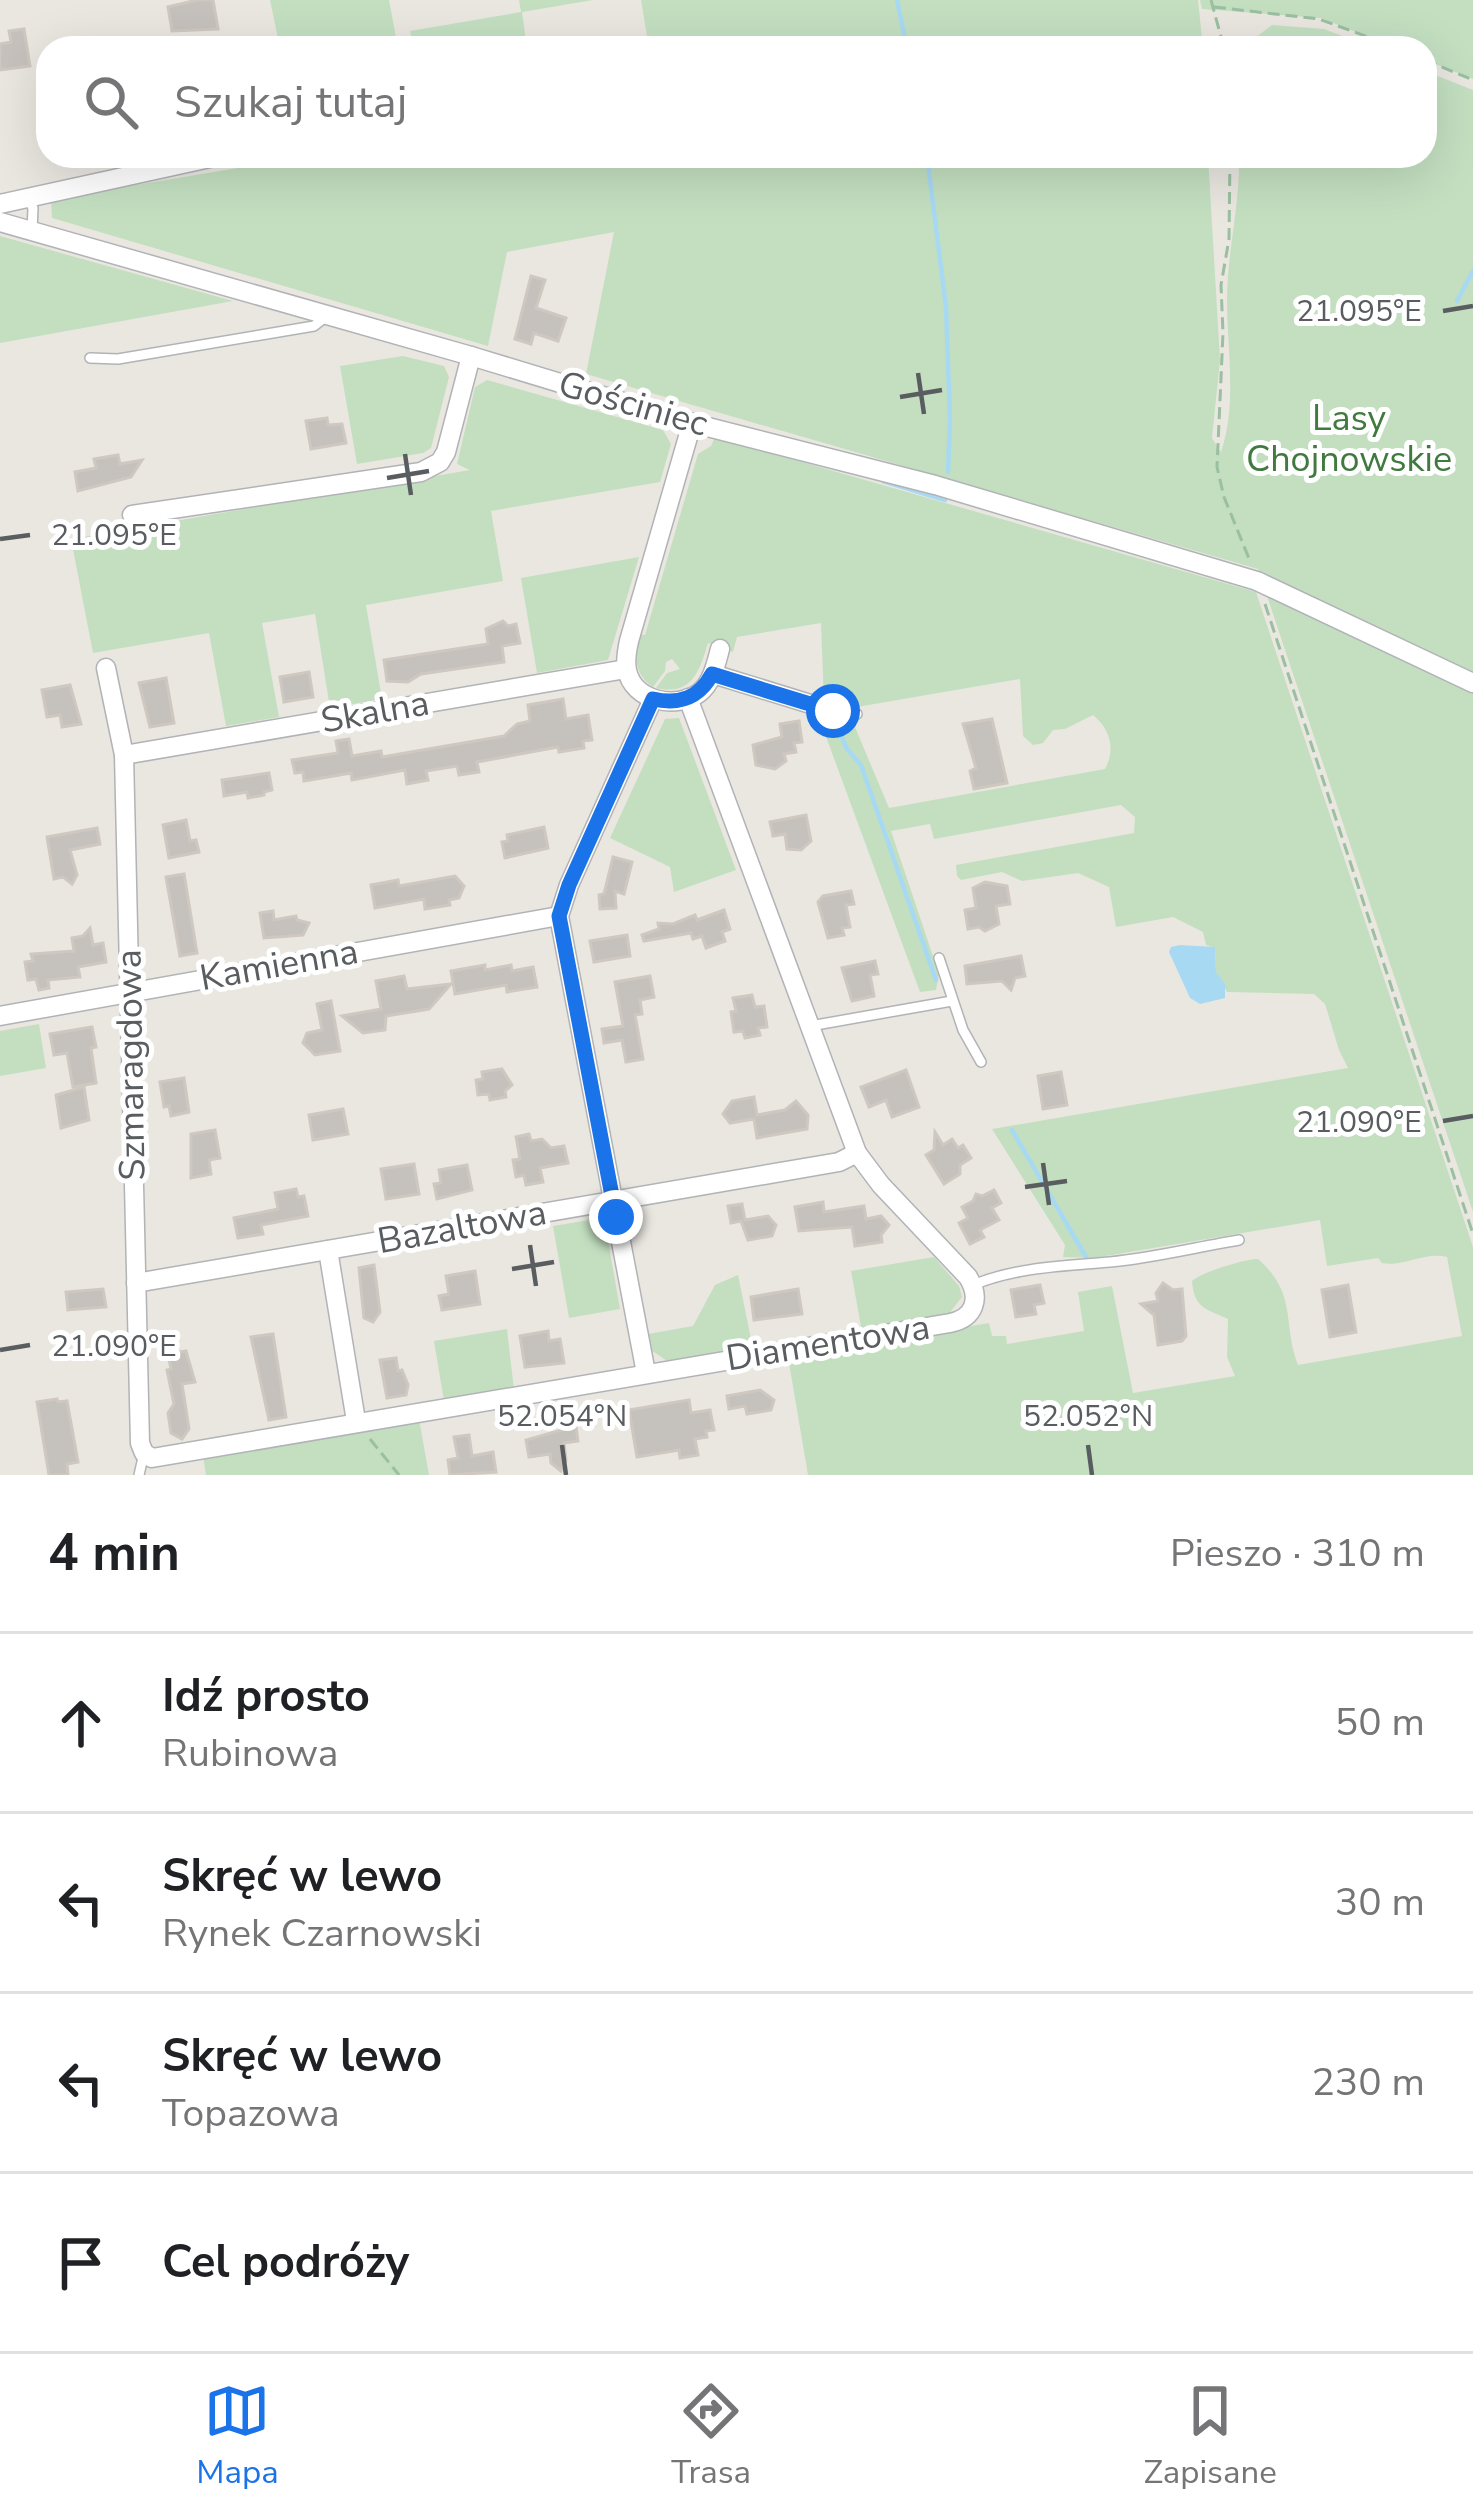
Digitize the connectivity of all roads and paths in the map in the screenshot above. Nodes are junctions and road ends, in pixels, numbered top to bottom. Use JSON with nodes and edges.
{"nodes":[{"id":1,"x":1211,"y":0,"type":"edge"},
{"id":2,"x":1214,"y":8,"type":"junction"},
{"id":3,"x":1221,"y":36,"type":"edge"},
{"id":4,"x":1365,"y":36,"type":"edge"},
{"id":5,"x":1437,"y":65,"type":"edge"},
{"id":6,"x":1473,"y":80,"type":"edge"},
{"id":7,"x":161,"y":168,"type":"edge"},
{"id":8,"x":1230,"y":168,"type":"edge"},
{"id":9,"x":27,"y":196,"type":"junction"},
{"id":10,"x":0,"y":204,"type":"edge"},
{"id":11,"x":0,"y":221,"type":"edge"},
{"id":12,"x":32,"y":230,"type":"junction"},
{"id":13,"x":328,"y":315,"type":"junction"},
{"id":14,"x":471,"y":356,"type":"junction"},
{"id":15,"x":90,"y":358,"type":"dead end"},
{"id":16,"x":692,"y":423,"type":"junction"},
{"id":17,"x":132,"y":515,"type":"dead end"},
{"id":18,"x":1262,"y":584,"type":"junction"},
{"id":19,"x":720,"y":649,"type":"dead end"},
{"id":20,"x":106,"y":668,"type":"dead end"},
{"id":21,"x":626,"y":669,"type":"junction"},
{"id":22,"x":712,"y":674,"type":"junction"},
{"id":23,"x":1473,"y":683,"type":"edge"},
{"id":24,"x":688,"y":698,"type":"junction"},
{"id":25,"x":653,"y":699,"type":"junction"},
{"id":26,"x":833,"y":711,"type":"joint"},
{"id":27,"x":857,"y":714,"type":"dead end"},
{"id":28,"x":124,"y":755,"type":"junction"},
{"id":29,"x":559,"y":916,"type":"junction"},
{"id":30,"x":939,"y":958,"type":"dead end"},
{"id":31,"x":130,"y":993,"type":"junction"},
{"id":32,"x":952,"y":1001,"type":"junction"},
{"id":33,"x":0,"y":1016,"type":"edge"},
{"id":34,"x":810,"y":1026,"type":"junction"},
{"id":35,"x":981,"y":1062,"type":"dead end"},
{"id":36,"x":857,"y":1153,"type":"junction"},
{"id":37,"x":613,"y":1200,"type":"junction"},
{"id":38,"x":1473,"y":1234,"type":"edge"},
{"id":39,"x":1239,"y":1240,"type":"dead end"},
{"id":40,"x":328,"y":1250,"type":"junction"},
{"id":41,"x":136,"y":1283,"type":"junction"},
{"id":42,"x":973,"y":1285,"type":"junction"},
{"id":43,"x":646,"y":1372,"type":"junction"},
{"id":44,"x":356,"y":1421,"type":"junction"},
{"id":45,"x":148,"y":1455,"type":"junction"},
{"id":46,"x":139,"y":1475,"type":"edge"},
{"id":47,"x":399,"y":1475,"type":"edge"}],
"edges":[{"from":1,"to":2,"type":"path"},
{"from":2,"to":3,"type":"path"},
{"from":2,"to":4,"type":"path"},
{"from":5,"to":6,"type":"path"},
{"from":7,"to":9,"type":"street"},
{"from":8,"to":18,"type":"path"},
{"from":9,"to":10,"type":"street"},
{"from":9,"to":12,"type":"lane"},
{"from":11,"to":12,"type":"street","name":"Gościniec"},
{"from":12,"to":13,"type":"street","name":"Gościniec"},
{"from":13,"to":14,"type":"street","name":"Gościniec"},
{"from":13,"to":15,"type":"lane"},
{"from":14,"to":16,"type":"street","name":"Gościniec"},
{"from":14,"to":17,"type":"street"},
{"from":16,"to":18,"type":"street","name":"Gościniec"},
{"from":16,"to":21,"type":"street"},
{"from":18,"to":23,"type":"street","name":"Gościniec"},
{"from":18,"to":38,"type":"path"},
{"from":19,"to":22,"type":"street"},
{"from":20,"to":28,"type":"street","name":"Szmaragdowa"},
{"from":21,"to":25,"type":"street"},
{"from":21,"to":28,"type":"street","name":"Skalna"},
{"from":22,"to":24,"type":"street"},
{"from":22,"to":26,"type":"street"},
{"from":24,"to":25,"type":"street"},
{"from":24,"to":34,"type":"street","name":"Diamentowa"},
{"from":25,"to":29,"type":"street"},
{"from":26,"to":27,"type":"lane"},
{"from":28,"to":31,"type":"street","name":"Szmaragdowa"},
{"from":29,"to":31,"type":"street","name":"Kamienna"},
{"from":29,"to":37,"type":"street"},
{"from":30,"to":32,"type":"lane"},
{"from":31,"to":33,"type":"street","name":"Kamienna"},
{"from":31,"to":41,"type":"street","name":"Szmaragdowa"},
{"from":32,"to":34,"type":"lane"},
{"from":32,"to":35,"type":"lane"},
{"from":34,"to":36,"type":"street","name":"Diamentowa"},
{"from":36,"to":37,"type":"street","name":"Bazaltowa"},
{"from":36,"to":42,"type":"street","name":"Diamentowa"},
{"from":37,"to":40,"type":"street","name":"Bazaltowa"},
{"from":37,"to":43,"type":"street"},
{"from":39,"to":42,"type":"lane"},
{"from":40,"to":41,"type":"street","name":"Bazaltowa"},
{"from":40,"to":44,"type":"street"},
{"from":41,"to":45,"type":"street","name":"Szmaragdowa"},
{"from":42,"to":43,"type":"street","name":"Diamentowa"},
{"from":43,"to":44,"type":"street","name":"Diamentowa"},
{"from":44,"to":45,"type":"street","name":"Diamentowa"},
{"from":44,"to":47,"type":"path"},
{"from":45,"to":46,"type":"lane"}]}
